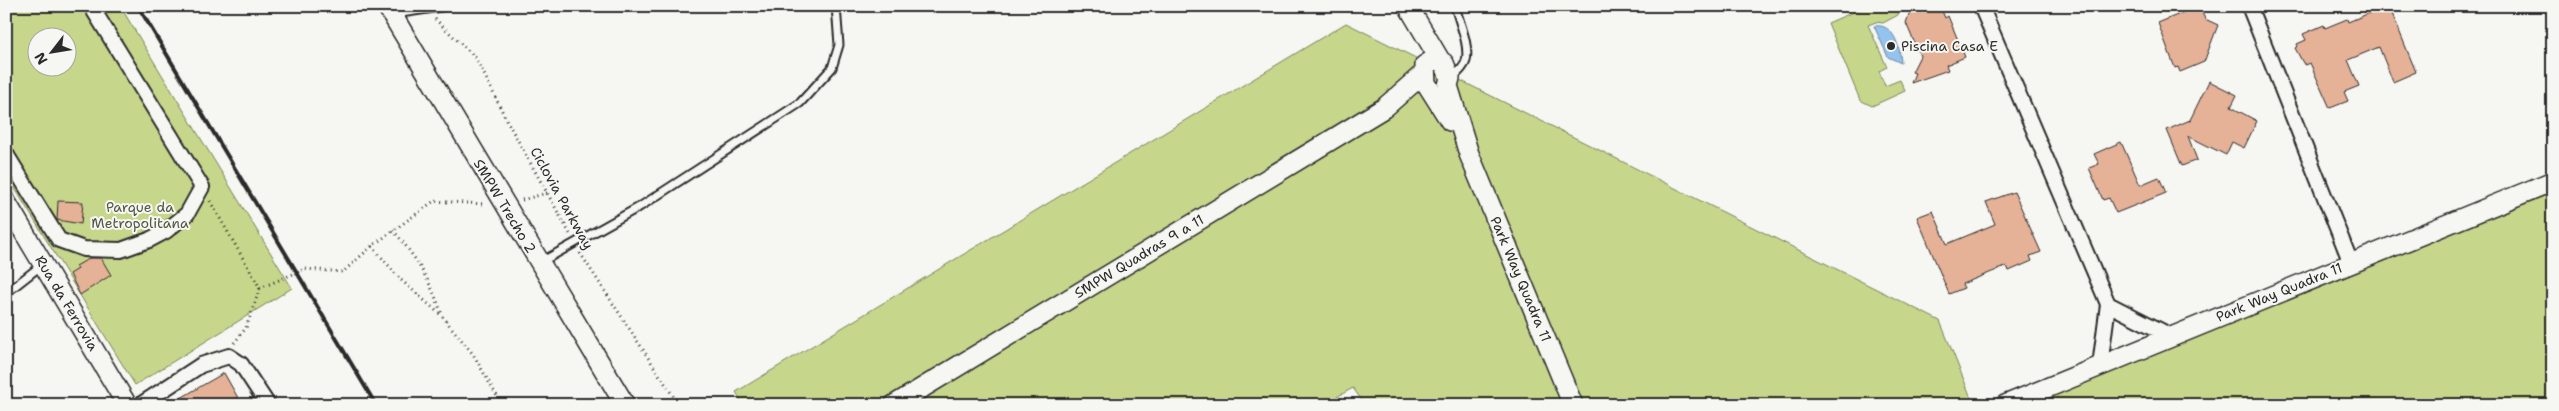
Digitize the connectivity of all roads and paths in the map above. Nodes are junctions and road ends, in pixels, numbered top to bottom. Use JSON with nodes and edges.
{"nodes":[{"id":1,"x":91,"y":6,"type":"edge"},
{"id":2,"x":448,"y":6,"type":"edge"},
{"id":3,"x":836,"y":6,"type":"edge"},
{"id":4,"x":1407,"y":6,"type":"edge"},
{"id":5,"x":1455,"y":6,"type":"edge"},
{"id":6,"x":1981,"y":6,"type":"edge"},
{"id":7,"x":2249,"y":6,"type":"edge"},
{"id":8,"x":389,"y":10,"type":"edge"},
{"id":9,"x":424,"y":10,"type":"junction"},
{"id":10,"x":1430,"y":66,"type":"junction"},
{"id":11,"x":1441,"y":89,"type":"junction"},
{"id":12,"x":1384,"y":108,"type":"junction"},
{"id":13,"x":6,"y":154,"type":"edge"},
{"id":14,"x":2553,"y":180,"type":"edge"},
{"id":15,"x":202,"y":187,"type":"junction"},
{"id":16,"x":6,"y":202,"type":"edge"},
{"id":17,"x":504,"y":205,"type":"junction"},
{"id":18,"x":393,"y":230,"type":"junction"},
{"id":19,"x":575,"y":244,"type":"junction"},
{"id":20,"x":372,"y":246,"type":"junction"},
{"id":21,"x":539,"y":263,"type":"junction"},
{"id":22,"x":2351,"y":263,"type":"junction"},
{"id":23,"x":43,"y":264,"type":"junction"},
{"id":24,"x":260,"y":288,"type":"junction"},
{"id":25,"x":6,"y":294,"type":"edge"},
{"id":26,"x":2108,"y":304,"type":"junction"},
{"id":27,"x":442,"y":316,"type":"junction"},
{"id":28,"x":2171,"y":336,"type":"junction"},
{"id":29,"x":229,"y":356,"type":"junction"},
{"id":30,"x":2100,"y":366,"type":"junction"},
{"id":31,"x":128,"y":405,"type":"edge"},
{"id":32,"x":140,"y":405,"type":"edge"},
{"id":33,"x":268,"y":405,"type":"edge"},
{"id":34,"x":502,"y":405,"type":"edge"},
{"id":35,"x":625,"y":405,"type":"edge"},
{"id":36,"x":679,"y":405,"type":"edge"},
{"id":37,"x":894,"y":405,"type":"edge"},
{"id":38,"x":1573,"y":405,"type":"edge"},
{"id":39,"x":2005,"y":405,"type":"edge"}],
"edges":[{"from":1,"to":15,"type":"street"},
{"from":2,"to":9,"type":"lane"},
{"from":3,"to":19,"type":"lane"},
{"from":4,"to":10,"type":"street","name":"Park Way Quadra 11"},
{"from":5,"to":11,"type":"lane"},
{"from":6,"to":26,"type":"street"},
{"from":7,"to":22,"type":"street"},
{"from":8,"to":9,"type":"lane"},
{"from":8,"to":17,"type":"street","name":"SMPW Trecho 2"},
{"from":9,"to":19,"type":"path","name":"Ciclovia Parkway"},
{"from":10,"to":11,"type":"street","name":"Park Way Quadra 11"},
{"from":10,"to":12,"type":"street","name":"SMPW Quadras 9 a 11"},
{"from":11,"to":12,"type":"street","name":"SMPW Quadras 9 a 11"},
{"from":11,"to":38,"type":"street","name":"Park Way Quadra 11"},
{"from":12,"to":37,"type":"street","name":"SMPW Quadras 9 a 11"},
{"from":13,"to":15,"type":"street"},
{"from":14,"to":22,"type":"street","name":"Park Way Quadra 11"},
{"from":15,"to":24,"type":"path"},
{"from":16,"to":23,"type":"street","name":"Rua da Ferrovia"},
{"from":17,"to":18,"type":"path"},
{"from":17,"to":21,"type":"street","name":"SMPW Trecho 2"},
{"from":18,"to":20,"type":"path"},
{"from":18,"to":27,"type":"path"},
{"from":19,"to":21,"type":"lane"},
{"from":19,"to":36,"type":"path","name":"Ciclovia Parkway"},
{"from":20,"to":24,"type":"path"},
{"from":20,"to":27,"type":"path"},
{"from":21,"to":35,"type":"street","name":"SMPW Trecho 2"},
{"from":22,"to":28,"type":"street","name":"Park Way Quadra 11"},
{"from":23,"to":25,"type":"lane"},
{"from":23,"to":31,"type":"street","name":"Rua da Ferrovia"},
{"from":24,"to":29,"type":"path"},
{"from":26,"to":28,"type":"street"},
{"from":26,"to":30,"type":"street"},
{"from":27,"to":34,"type":"path"},
{"from":28,"to":30,"type":"street","name":"Park Way Quadra 11"},
{"from":29,"to":32,"type":"street"},
{"from":29,"to":33,"type":"street"},
{"from":30,"to":39,"type":"street","name":"Park Way Quadra 11"}]}
